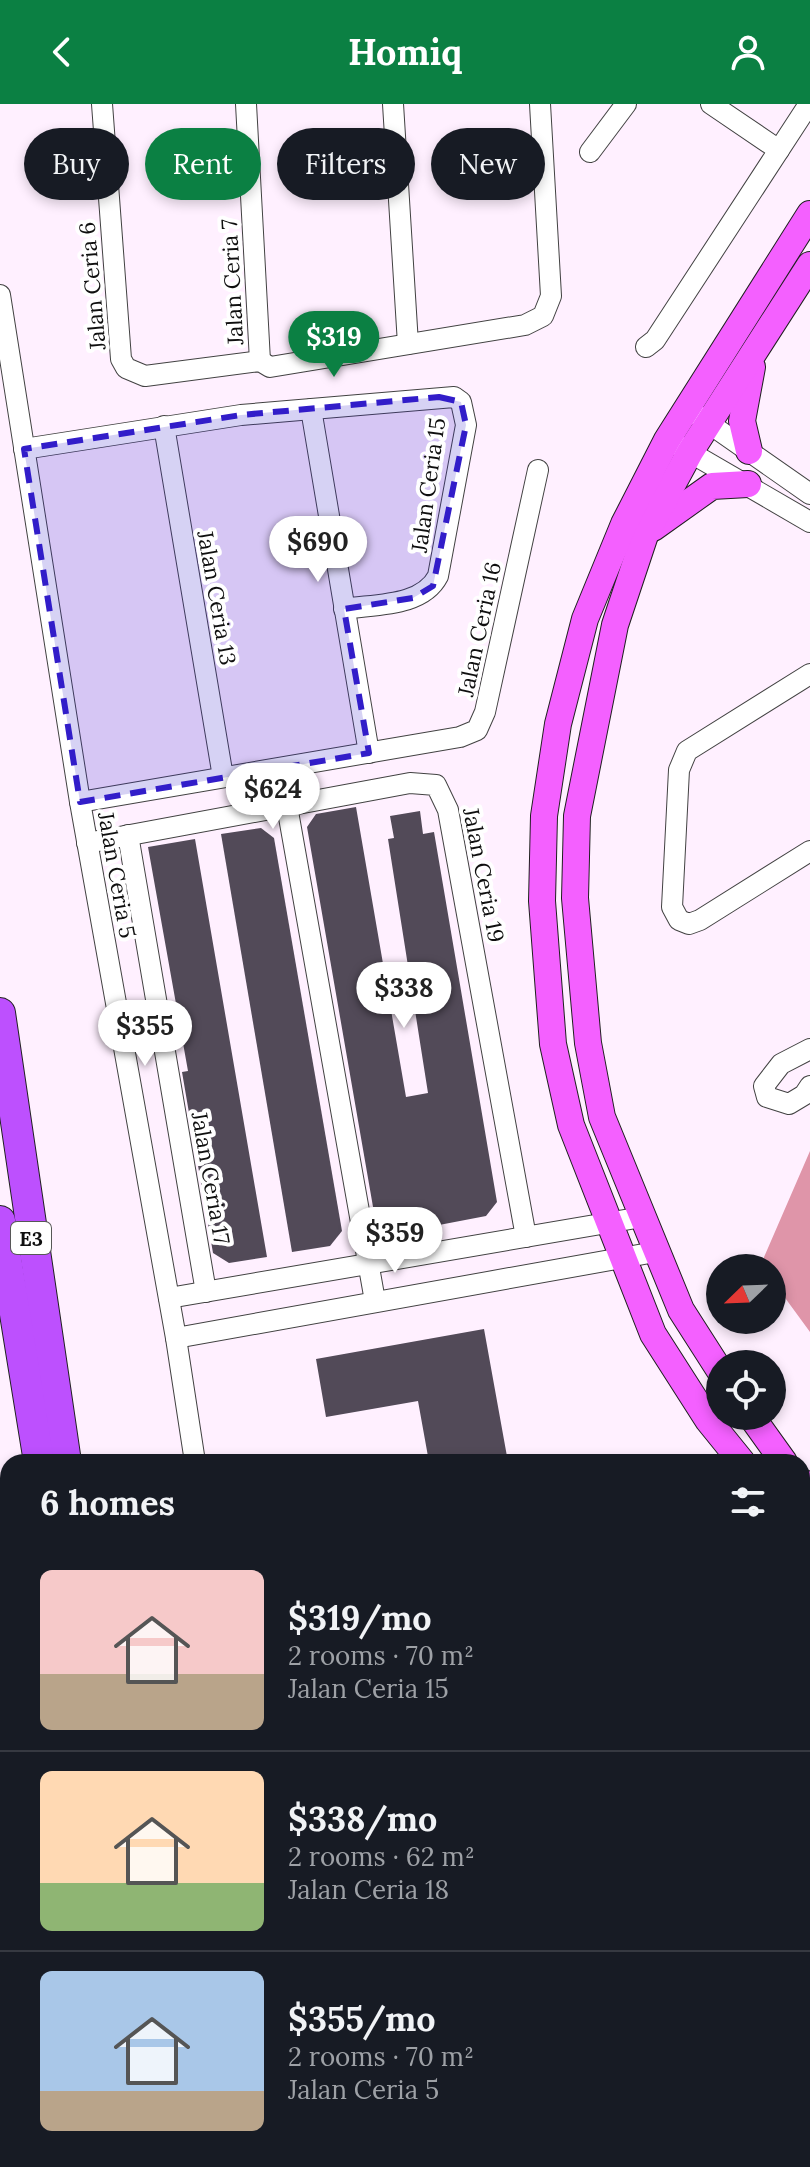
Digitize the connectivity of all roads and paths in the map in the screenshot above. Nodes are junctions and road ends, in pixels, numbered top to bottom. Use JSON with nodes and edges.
{"nodes":[{"id":1,"x":102,"y":104,"type":"edge"},
{"id":2,"x":246,"y":104,"type":"edge"},
{"id":3,"x":393,"y":104,"type":"edge"},
{"id":4,"x":540,"y":104,"type":"edge"},
{"id":5,"x":626,"y":104,"type":"edge"},
{"id":6,"x":711,"y":104,"type":"edge"},
{"id":7,"x":809,"y":104,"type":"edge"},
{"id":8,"x":779,"y":150,"type":"junction"},
{"id":9,"x":590,"y":152,"type":"dead end"},
{"id":10,"x":810,"y":214,"type":"edge"},
{"id":11,"x":810,"y":265,"type":"edge"},
{"id":12,"x":0,"y":295,"type":"edge"},
{"id":13,"x":408,"y":344,"type":"junction"},
{"id":14,"x":646,"y":347,"type":"dead end"},
{"id":15,"x":755,"y":352,"type":"junction"},
{"id":16,"x":260,"y":361,"type":"junction"},
{"id":17,"x":687,"y":408,"type":"junction"},
{"id":18,"x":311,"y":409,"type":"junction"},
{"id":19,"x":709,"y":424,"type":"junction"},
{"id":20,"x":164,"y":426,"type":"junction"},
{"id":21,"x":678,"y":446,"type":"junction"},
{"id":22,"x":24,"y":449,"type":"junction"},
{"id":23,"x":749,"y":451,"type":"junction"},
{"id":24,"x":538,"y":470,"type":"dead end"},
{"id":25,"x":748,"y":484,"type":"junction"},
{"id":26,"x":810,"y":494,"type":"edge"},
{"id":27,"x":810,"y":522,"type":"edge"},
{"id":28,"x":645,"y":535,"type":"junction"},
{"id":29,"x":344,"y":609,"type":"junction"},
{"id":30,"x":810,"y":674,"type":"edge"},
{"id":31,"x":369,"y":753,"type":"junction"},
{"id":32,"x":223,"y":777,"type":"junction"},
{"id":33,"x":80,"y":802,"type":"junction"},
{"id":34,"x":287,"y":806,"type":"junction"},
{"id":35,"x":128,"y":835,"type":"junction"},
{"id":36,"x":87,"y":843,"type":"junction"},
{"id":37,"x":810,"y":851,"type":"edge"},
{"id":38,"x":0,"y":1013,"type":"edge"},
{"id":39,"x":810,"y":1049,"type":"edge"},
{"id":40,"x":810,"y":1086,"type":"edge"},
{"id":41,"x":642,"y":1217,"type":"junction"},
{"id":42,"x":0,"y":1221,"type":"edge"},
{"id":43,"x":609,"y":1223,"type":"junction"},
{"id":44,"x":526,"y":1237,"type":"junction"},
{"id":45,"x":655,"y":1252,"type":"junction"},
{"id":46,"x":623,"y":1257,"type":"junction"},
{"id":47,"x":369,"y":1264,"type":"junction"},
{"id":48,"x":206,"y":1292,"type":"junction"},
{"id":49,"x":169,"y":1298,"type":"junction"},
{"id":50,"x":375,"y":1301,"type":"junction"},
{"id":51,"x":176,"y":1338,"type":"junction"},
{"id":52,"x":707,"y":1350,"type":"edge"},
{"id":53,"x":761,"y":1430,"type":"edge"},
{"id":54,"x":38,"y":1454,"type":"edge"},
{"id":55,"x":65,"y":1454,"type":"edge"},
{"id":56,"x":194,"y":1454,"type":"edge"},
{"id":57,"x":736,"y":1454,"type":"edge"},
{"id":58,"x":778,"y":1454,"type":"edge"}],
"edges":[{"from":1,"to":16,"type":"street","name":"Jalan Ceria 6"},
{"from":2,"to":16,"type":"street","name":"Jalan Ceria 7"},
{"from":3,"to":13,"type":"street"},
{"from":4,"to":13,"type":"street"},
{"from":5,"to":9,"type":"street"},
{"from":6,"to":8,"type":"street"},
{"from":7,"to":8,"type":"street"},
{"from":8,"to":14,"type":"street"},
{"from":10,"to":17,"type":"main road"},
{"from":11,"to":15,"type":"main road"},
{"from":12,"to":22,"type":"street","name":"Jalan Ceria 5"},
{"from":13,"to":16,"type":"street"},
{"from":15,"to":19,"type":"main road"},
{"from":15,"to":23,"type":"main road"},
{"from":17,"to":19,"type":"street"},
{"from":17,"to":21,"type":"main road"},
{"from":18,"to":20,"type":"street","name":"Jalan Ceria 15"},
{"from":18,"to":29,"type":"street"},
{"from":18,"to":29,"type":"street","name":"Jalan Ceria 15"},
{"from":19,"to":21,"type":"main road"},
{"from":19,"to":23,"type":"street"},
{"from":20,"to":22,"type":"street","name":"Jalan Ceria 15"},
{"from":20,"to":32,"type":"street","name":"Jalan Ceria 13"},
{"from":21,"to":25,"type":"street"},
{"from":21,"to":28,"type":"main road"},
{"from":21,"to":43,"type":"main road"},
{"from":22,"to":33,"type":"street","name":"Jalan Ceria 5"},
{"from":23,"to":26,"type":"street"},
{"from":24,"to":31,"type":"street","name":"Jalan Ceria 16"},
{"from":25,"to":27,"type":"street"},
{"from":25,"to":28,"type":"main road"},
{"from":28,"to":41,"type":"main road"},
{"from":29,"to":31,"type":"street"},
{"from":30,"to":37,"type":"street"},
{"from":31,"to":32,"type":"street","name":"Jalan Ceria 16"},
{"from":32,"to":33,"type":"street","name":"Jalan Ceria 16"},
{"from":33,"to":36,"type":"street","name":"Jalan Ceria 5"},
{"from":34,"to":35,"type":"street","name":"Jalan Ceria 19"},
{"from":34,"to":44,"type":"street","name":"Jalan Ceria 19"},
{"from":34,"to":47,"type":"street"},
{"from":35,"to":36,"type":"street","name":"Jalan Ceria 19"},
{"from":35,"to":48,"type":"street","name":"Jalan Ceria 17"},
{"from":36,"to":49,"type":"street","name":"Jalan Ceria 5"},
{"from":38,"to":55,"type":"highway","number":"E3"},
{"from":39,"to":40,"type":"street"},
{"from":41,"to":43,"type":"street"},
{"from":41,"to":45,"type":"main road"},
{"from":42,"to":54,"type":"highway","number":"E3"},
{"from":43,"to":44,"type":"street"},
{"from":43,"to":46,"type":"main road"},
{"from":44,"to":47,"type":"street"},
{"from":45,"to":46,"type":"street"},
{"from":45,"to":52,"type":"main road"},
{"from":46,"to":50,"type":"street"},
{"from":46,"to":57,"type":"main road"},
{"from":47,"to":48,"type":"street"},
{"from":47,"to":50,"type":"street"},
{"from":48,"to":49,"type":"street"},
{"from":49,"to":51,"type":"street","name":"Jalan Ceria 5"},
{"from":50,"to":51,"type":"street"},
{"from":51,"to":56,"type":"street","name":"Jalan Ceria 5"},
{"from":53,"to":58,"type":"main road"}]}
